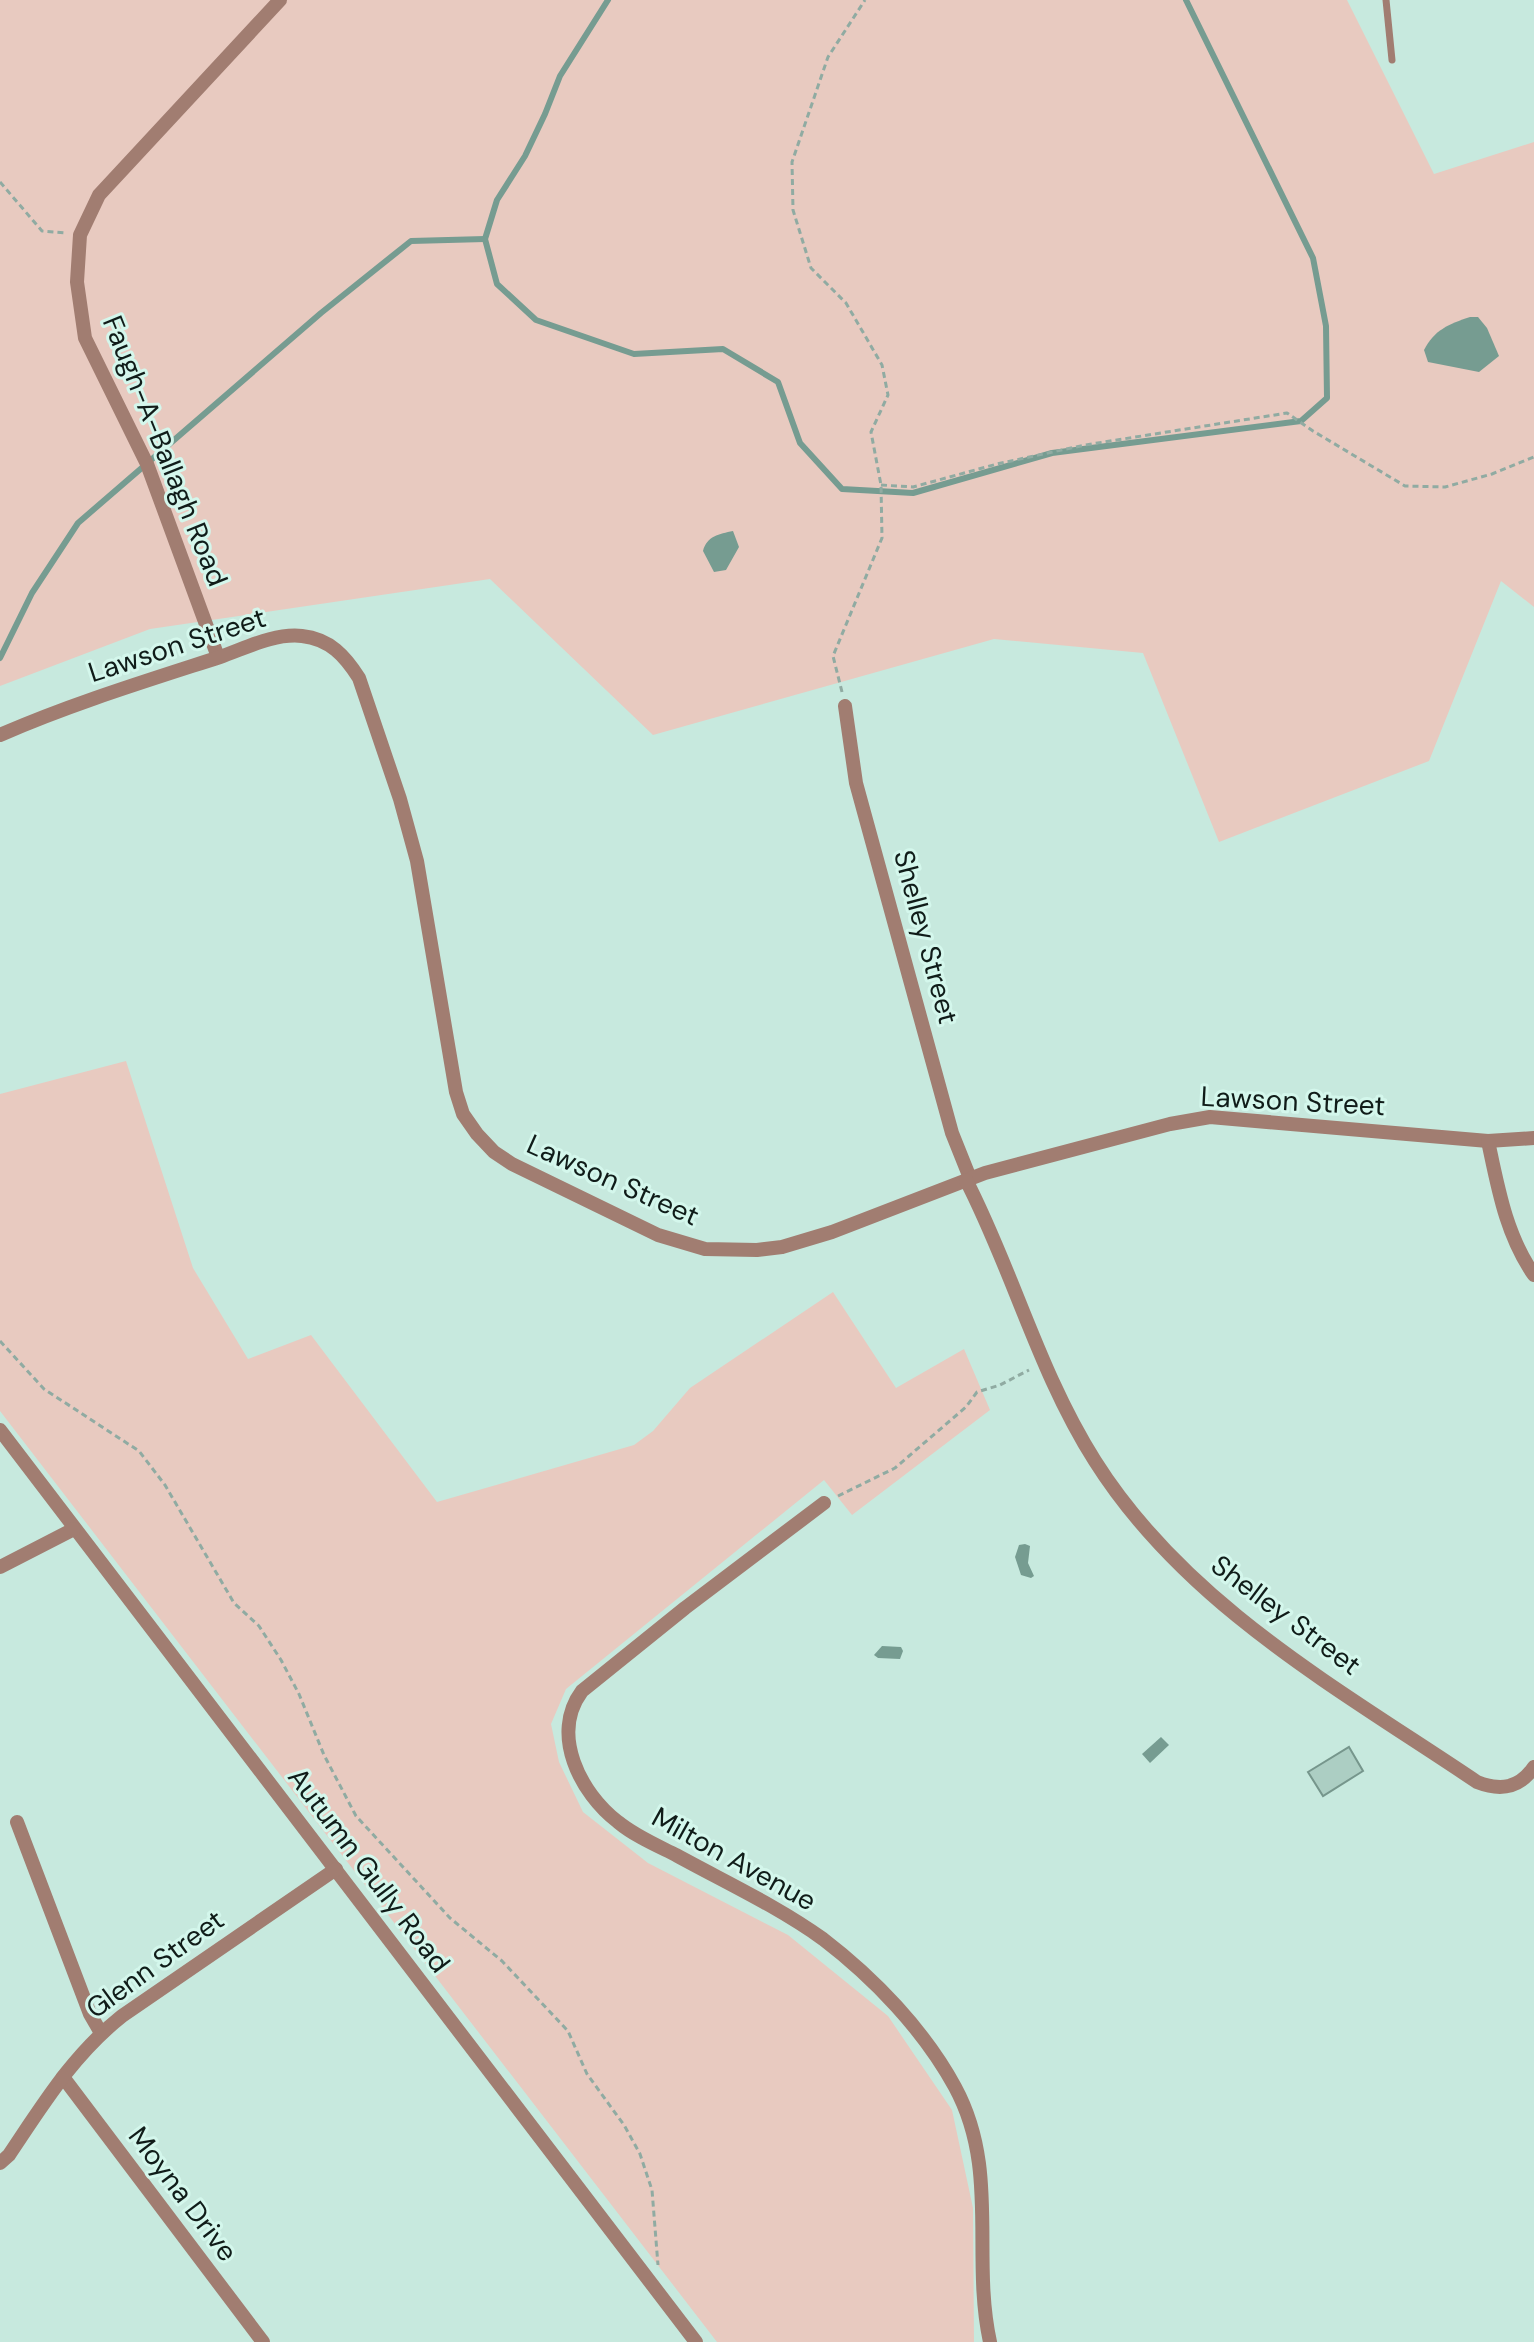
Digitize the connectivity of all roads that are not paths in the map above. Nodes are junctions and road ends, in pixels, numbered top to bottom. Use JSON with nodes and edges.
{"nodes":[{"id":1,"x":280,"y":0,"type":"edge"},
{"id":2,"x":1386,"y":0,"type":"edge"},
{"id":3,"x":1392,"y":60,"type":"dead end"},
{"id":4,"x":218,"y":657,"type":"junction"},
{"id":5,"x":845,"y":706,"type":"road end"},
{"id":6,"x":0,"y":735,"type":"edge"},
{"id":7,"x":1534,"y":1138,"type":"edge"},
{"id":8,"x":1488,"y":1141,"type":"junction"},
{"id":9,"x":968,"y":1179,"type":"junction"},
{"id":10,"x":1534,"y":1275,"type":"edge"},
{"id":11,"x":0,"y":1430,"type":"edge"},
{"id":12,"x":824,"y":1503,"type":"road end"},
{"id":13,"x":74,"y":1529,"type":"junction"},
{"id":14,"x":0,"y":1567,"type":"edge"},
{"id":15,"x":1534,"y":1767,"type":"edge"},
{"id":16,"x":17,"y":1822,"type":"dead end"},
{"id":17,"x":336,"y":1869,"type":"junction"},
{"id":18,"x":101,"y":2033,"type":"junction"},
{"id":19,"x":63,"y":2077,"type":"junction"},
{"id":20,"x":0,"y":2163,"type":"edge"},
{"id":21,"x":263,"y":2342,"type":"edge"},
{"id":22,"x":696,"y":2342,"type":"edge"},
{"id":23,"x":990,"y":2342,"type":"edge"}],
"edges":[{"from":1,"to":4,"type":"street","name":"Faugh-A-Ballagh Road"},
{"from":2,"to":3,"type":"lane"},
{"from":4,"to":6,"type":"street","name":"Lawson Street"},
{"from":4,"to":9,"type":"street","name":"Lawson Street"},
{"from":5,"to":9,"type":"street","name":"Shelley Street"},
{"from":7,"to":8,"type":"street","name":"Lawson Street"},
{"from":8,"to":9,"type":"street","name":"Lawson Street"},
{"from":8,"to":10,"type":"street"},
{"from":9,"to":15,"type":"street","name":"Shelley Street"},
{"from":11,"to":13,"type":"street","name":"Autumn Gully Road"},
{"from":12,"to":23,"type":"street","name":"Milton Avenue"},
{"from":13,"to":14,"type":"street"},
{"from":13,"to":17,"type":"street","name":"Autumn Gully Road"},
{"from":16,"to":18,"type":"street"},
{"from":17,"to":18,"type":"street","name":"Glenn Street"},
{"from":17,"to":22,"type":"street","name":"Autumn Gully Road"},
{"from":18,"to":19,"type":"street","name":"Glenn Street"},
{"from":19,"to":20,"type":"street","name":"Glenn Street"},
{"from":19,"to":21,"type":"street","name":"Moyna Drive"}]}
